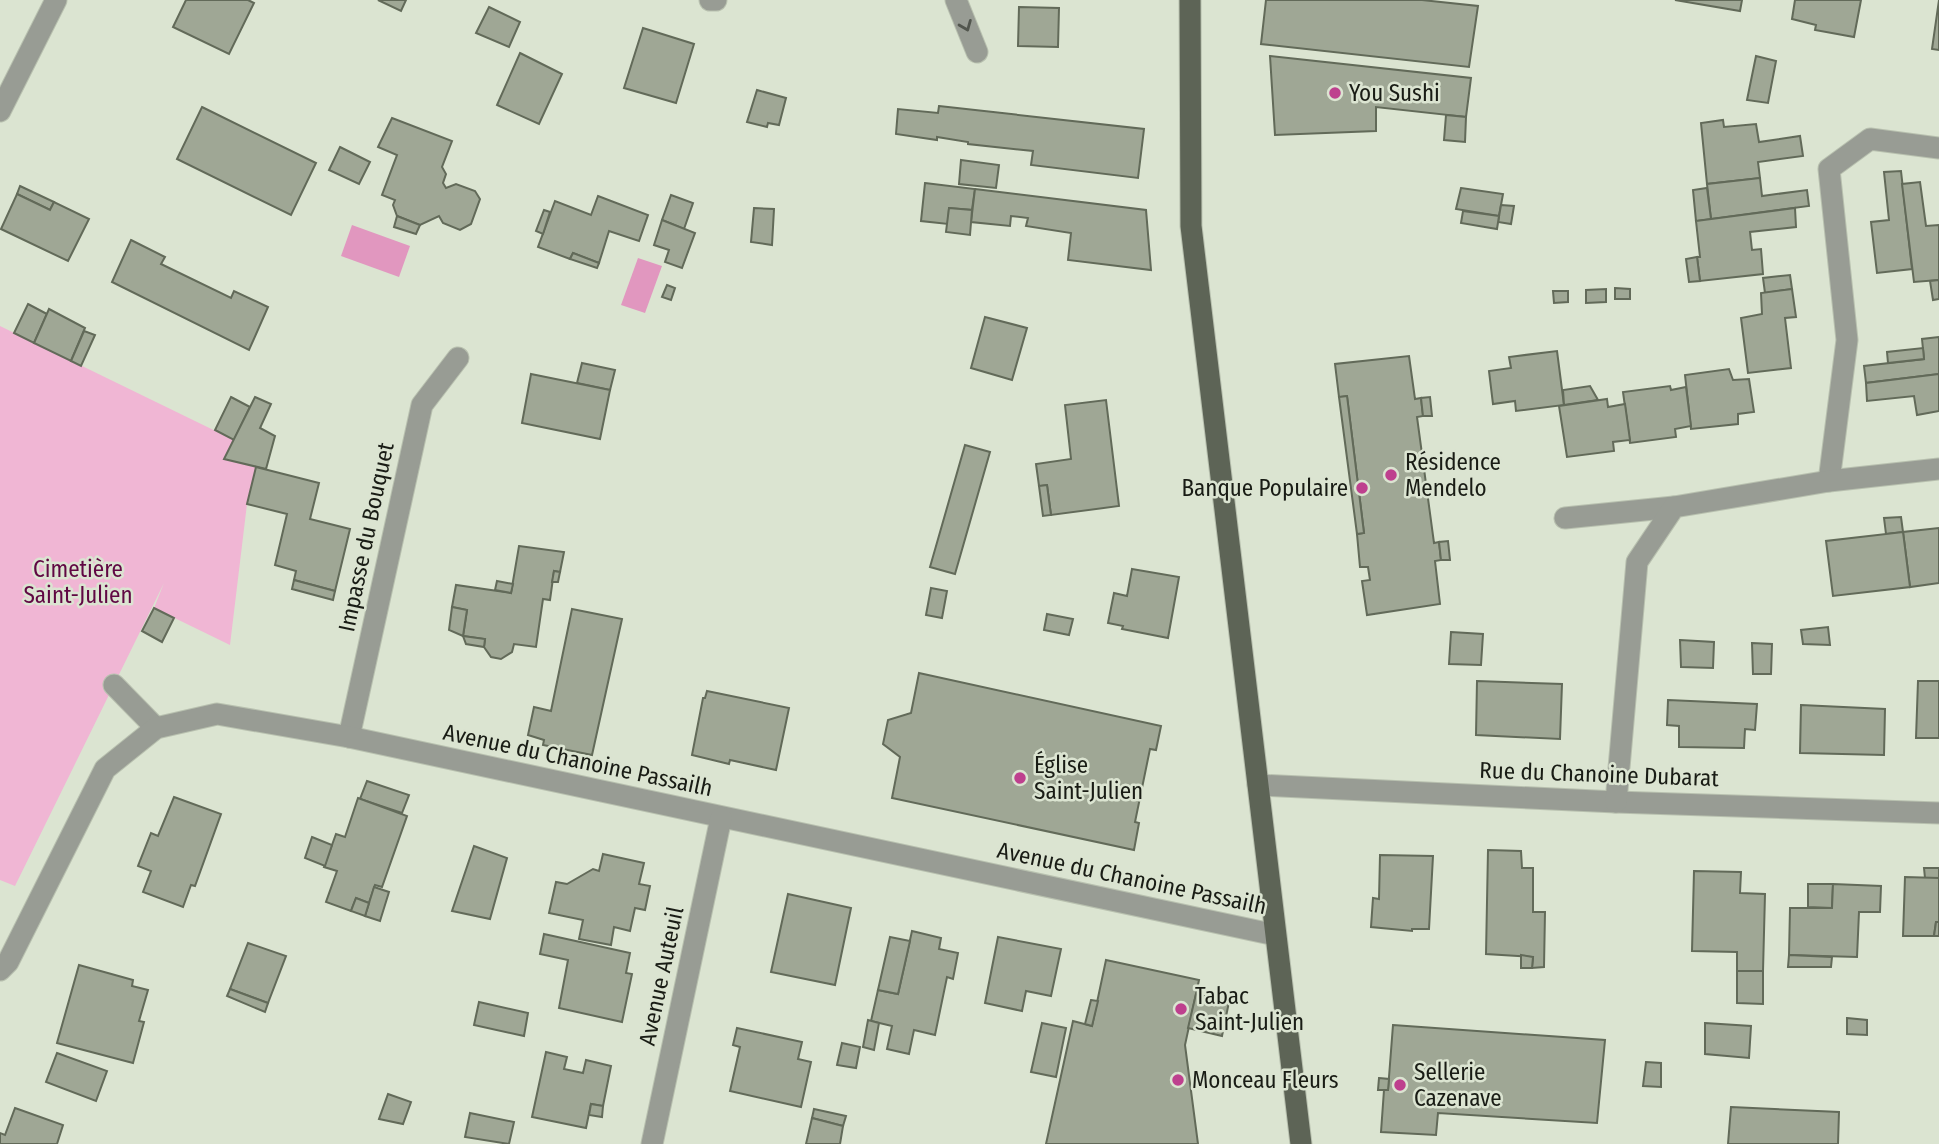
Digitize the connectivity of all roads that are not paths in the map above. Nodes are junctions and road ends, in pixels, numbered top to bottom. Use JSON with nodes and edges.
{"nodes":[{"id":1,"x":56,"y":0,"type":"edge"},
{"id":2,"x":710,"y":0,"type":"edge"},
{"id":3,"x":716,"y":0,"type":"edge"},
{"id":4,"x":956,"y":0,"type":"edge"},
{"id":5,"x":1190,"y":0,"type":"edge"},
{"id":6,"x":977,"y":52,"type":"dead end"},
{"id":7,"x":0,"y":111,"type":"edge"},
{"id":8,"x":1939,"y":148,"type":"edge"},
{"id":9,"x":458,"y":358,"type":"dead end"},
{"id":10,"x":1939,"y":469,"type":"edge"},
{"id":11,"x":1829,"y":481,"type":"junction"},
{"id":12,"x":1674,"y":507,"type":"junction"},
{"id":13,"x":1564,"y":519,"type":"dead end"},
{"id":14,"x":114,"y":685,"type":"dead end"},
{"id":15,"x":156,"y":728,"type":"junction"},
{"id":16,"x":349,"y":737,"type":"junction"},
{"id":17,"x":1258,"y":785,"type":"junction"},
{"id":18,"x":1616,"y":802,"type":"junction"},
{"id":19,"x":1939,"y":813,"type":"edge"},
{"id":20,"x":721,"y":818,"type":"junction"},
{"id":21,"x":1275,"y":935,"type":"junction"},
{"id":22,"x":0,"y":970,"type":"edge"},
{"id":23,"x":652,"y":1144,"type":"edge"},
{"id":24,"x":1301,"y":1144,"type":"edge"}],
"edges":[{"from":1,"to":7,"type":"street"},
{"from":2,"to":3,"type":"street"},
{"from":4,"to":6,"type":"street","one_way":true},
{"from":5,"to":17,"type":"main road"},
{"from":8,"to":11,"type":"street"},
{"from":9,"to":16,"type":"street","name":"Impasse du Bouquet"},
{"from":10,"to":11,"type":"street"},
{"from":11,"to":12,"type":"street"},
{"from":12,"to":13,"type":"street"},
{"from":12,"to":18,"type":"street"},
{"from":14,"to":15,"type":"street"},
{"from":15,"to":16,"type":"street","name":"Avenue du Chanoine Passailh"},
{"from":15,"to":22,"type":"street","name":"Avenue du Chanoine Passailh"},
{"from":16,"to":20,"type":"street","name":"Avenue du Chanoine Passailh"},
{"from":17,"to":18,"type":"street","name":"Rue du Chanoine Dubarat"},
{"from":17,"to":21,"type":"main road"},
{"from":18,"to":19,"type":"street","name":"Rue du Chanoine Dubarat"},
{"from":20,"to":21,"type":"street","name":"Avenue du Chanoine Passailh"},
{"from":20,"to":23,"type":"street","name":"Avenue Auteuil"},
{"from":21,"to":24,"type":"main road"}]}
